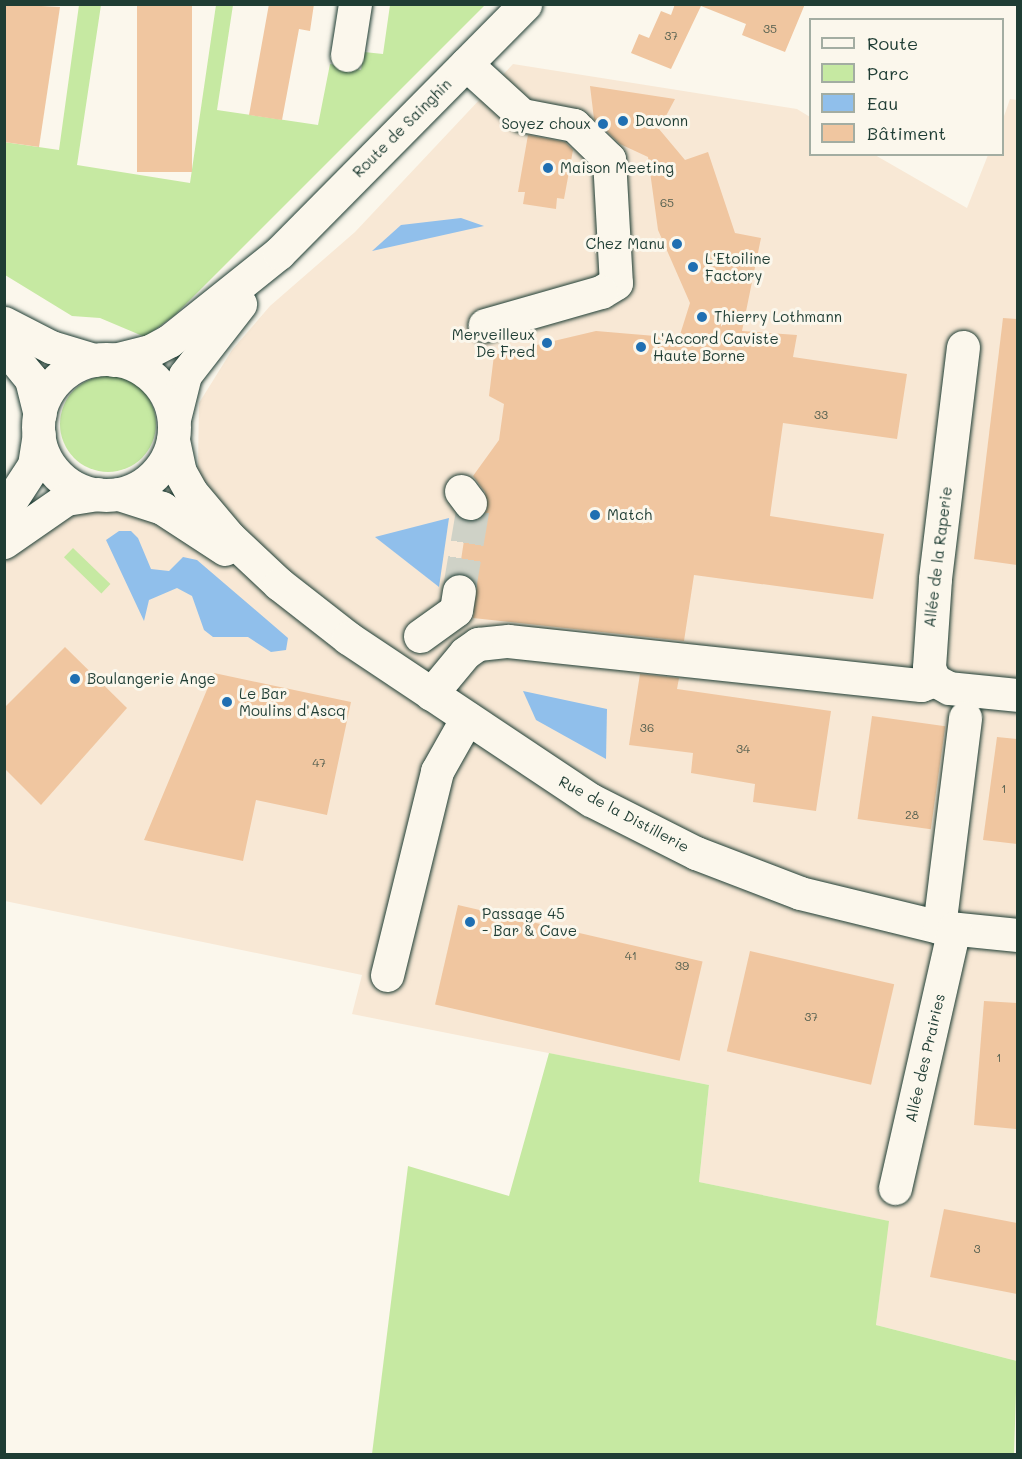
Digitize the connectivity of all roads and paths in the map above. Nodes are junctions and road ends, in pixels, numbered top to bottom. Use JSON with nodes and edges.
{"nodes":[{"id":1,"x":355,"y":4,"type":"edge"},
{"id":2,"x":525,"y":4,"type":"edge"},
{"id":3,"x":347,"y":55,"type":"dead end"},
{"id":4,"x":466,"y":64,"type":"junction"},
{"id":5,"x":279,"y":253,"type":"junction"},
{"id":6,"x":4,"y":323,"type":"edge"},
{"id":7,"x":485,"y":325,"type":"dead end"},
{"id":8,"x":4,"y":346,"type":"edge"},
{"id":9,"x":963,"y":347,"type":"dead end"},
{"id":10,"x":104,"y":360,"type":"junction"},
{"id":11,"x":40,"y":424,"type":"junction"},
{"id":12,"x":173,"y":430,"type":"junction"},
{"id":13,"x":109,"y":494,"type":"junction"},
{"id":14,"x":4,"y":511,"type":"edge"},
{"id":15,"x":4,"y":542,"type":"edge"},
{"id":16,"x":279,"y":584,"type":"junction"},
{"id":17,"x":459,"y":591,"type":"tunnel mouth"},
{"id":18,"x":396,"y":671,"type":"junction"},
{"id":19,"x":934,"y":680,"type":"junction"},
{"id":20,"x":431,"y":694,"type":"junction"},
{"id":21,"x":1017,"y":695,"type":"edge"},
{"id":22,"x":467,"y":718,"type":"junction"},
{"id":23,"x":965,"y":718,"type":"dead end"},
{"id":24,"x":946,"y":928,"type":"junction"},
{"id":25,"x":1017,"y":934,"type":"edge"},
{"id":26,"x":387,"y":975,"type":"dead end"},
{"id":27,"x":895,"y":1188,"type":"dead end"}],
"edges":[{"from":1,"to":3,"type":"street"},
{"from":2,"to":4,"type":"street","name":"Route de Sainghin"},
{"from":4,"to":5,"type":"street","name":"Route de Sainghin"},
{"from":4,"to":7,"type":"street"},
{"from":5,"to":10,"type":"street","name":"Route de Sainghin"},
{"from":5,"to":12,"type":"street","name":"Route de Sainghin"},
{"from":6,"to":10,"type":"street"},
{"from":8,"to":11,"type":"street"},
{"from":9,"to":19,"type":"street","name":"Allée de la Raperie"},
{"from":10,"to":11,"type":"street"},
{"from":10,"to":12,"type":"street"},
{"from":11,"to":13,"type":"street"},
{"from":11,"to":14,"type":"street"},
{"from":12,"to":13,"type":"street"},
{"from":12,"to":16,"type":"street","name":"Rue de la Distillerie"},
{"from":13,"to":15,"type":"street"},
{"from":13,"to":16,"type":"street","name":"Rue de la Distillerie"},
{"from":16,"to":18,"type":"street","name":"Rue de la Distillerie"},
{"from":17,"to":18,"type":"street"},
{"from":18,"to":20,"type":"street","name":"Rue de la Distillerie"},
{"from":19,"to":20,"type":"street"},
{"from":19,"to":21,"type":"street"},
{"from":20,"to":22,"type":"street","name":"Rue de la Distillerie"},
{"from":22,"to":24,"type":"street","name":"Rue de la Distillerie"},
{"from":22,"to":26,"type":"street"},
{"from":23,"to":24,"type":"street","name":"Allée des Prairies"},
{"from":24,"to":25,"type":"street","name":"Rue de la Distillerie"},
{"from":24,"to":27,"type":"street","name":"Allée des Prairies"}]}
